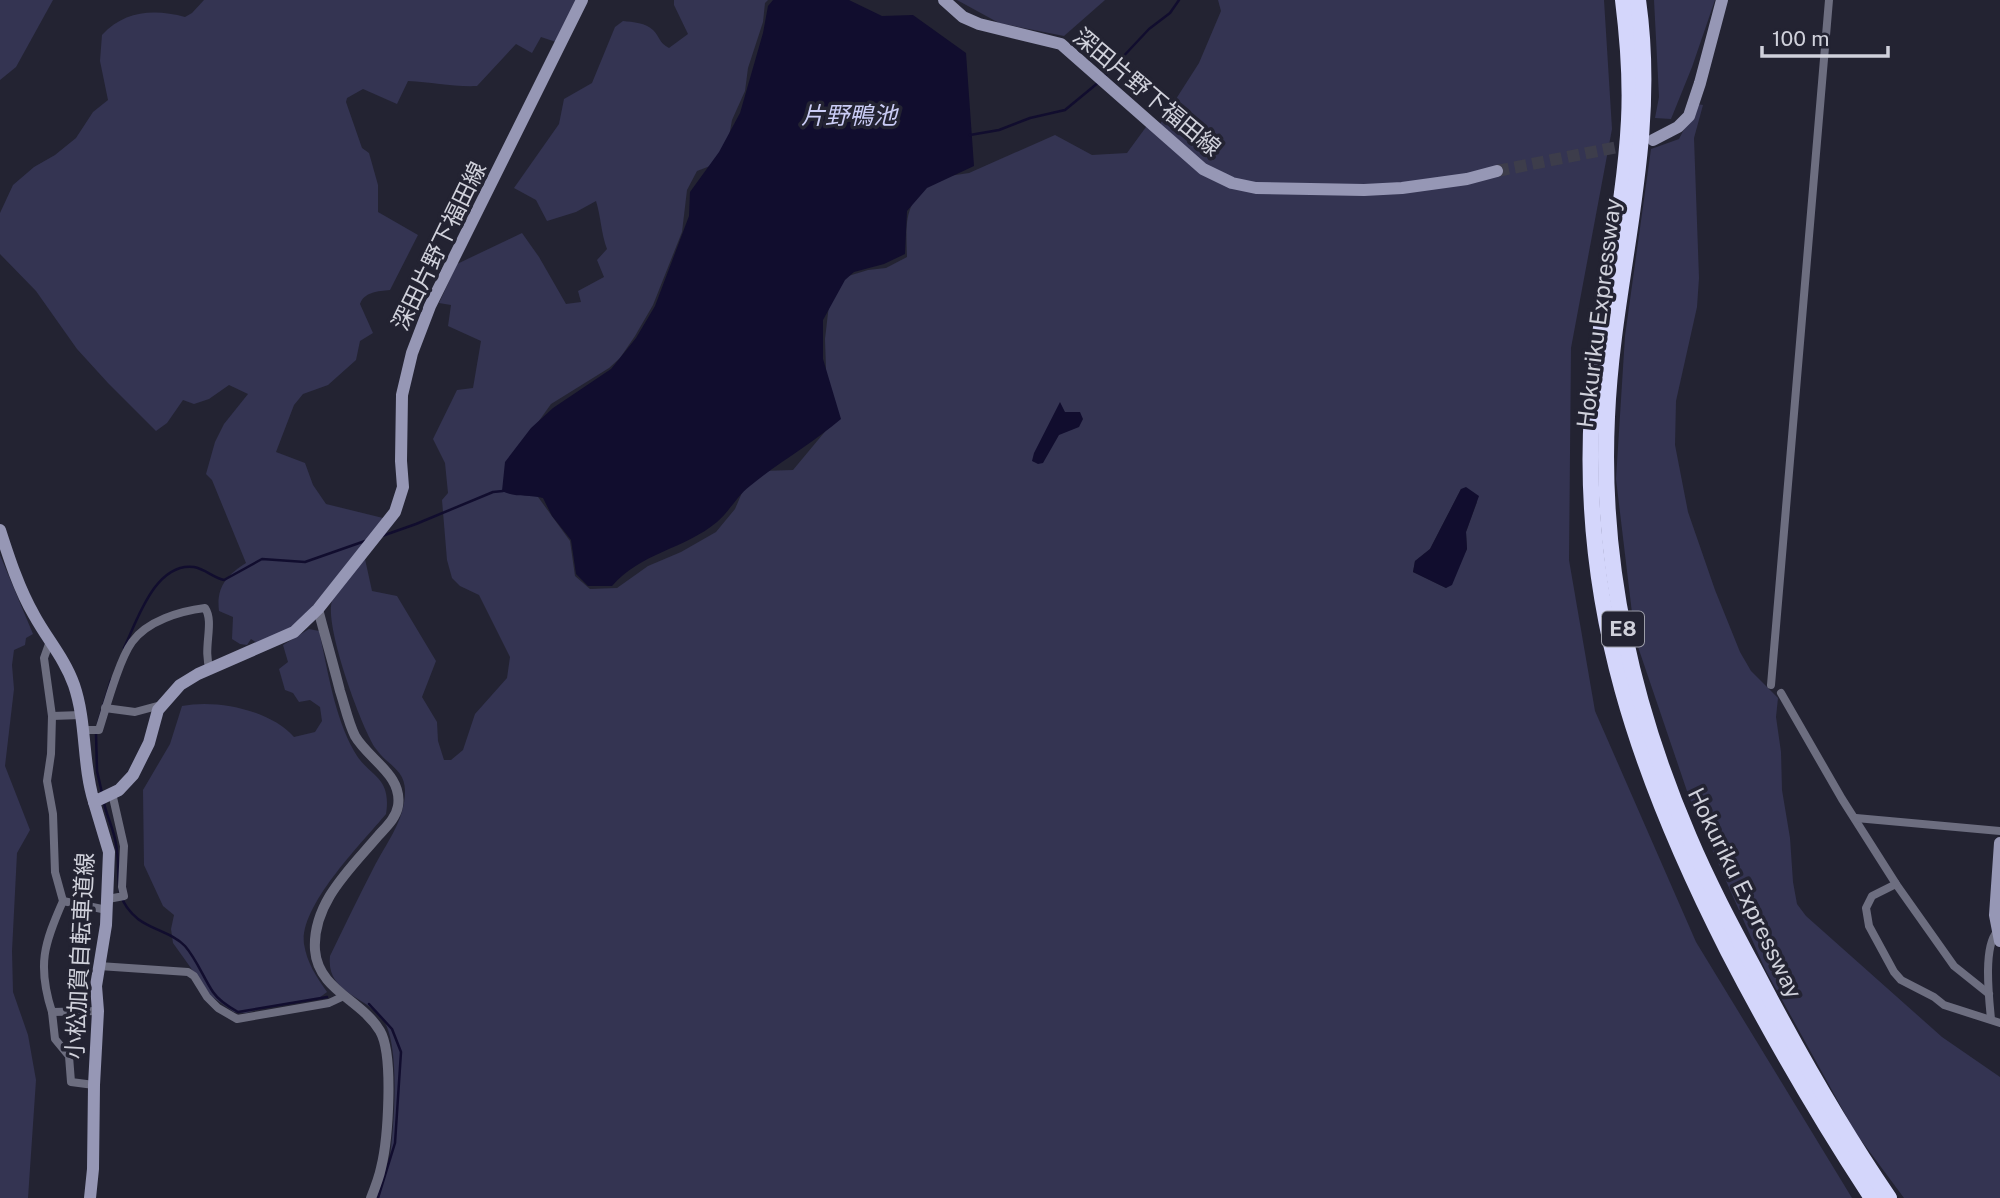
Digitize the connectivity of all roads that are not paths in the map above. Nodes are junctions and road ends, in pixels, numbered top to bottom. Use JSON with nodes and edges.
{"nodes":[{"id":1,"x":582,"y":0,"type":"edge"},
{"id":2,"x":944,"y":0,"type":"edge"},
{"id":3,"x":1623,"y":0,"type":"edge"},
{"id":4,"x":1638,"y":0,"type":"edge"},
{"id":5,"x":1722,"y":0,"type":"edge"},
{"id":6,"x":1829,"y":0,"type":"edge"},
{"id":7,"x":1653,"y":140,"type":"dead end"},
{"id":8,"x":1497,"y":171,"type":"tunnel mouth"},
{"id":9,"x":0,"y":530,"type":"edge"},
{"id":10,"x":318,"y":608,"type":"junction"},
{"id":11,"x":50,"y":641,"type":"junction"},
{"id":12,"x":210,"y":670,"type":"junction"},
{"id":13,"x":1771,"y":685,"type":"dead end"},
{"id":14,"x":1781,"y":693,"type":"dead end"},
{"id":15,"x":161,"y":705,"type":"junction"},
{"id":16,"x":105,"y":708,"type":"junction"},
{"id":17,"x":81,"y":715,"type":"junction"},
{"id":18,"x":51,"y":716,"type":"junction"},
{"id":19,"x":84,"y":730,"type":"junction"},
{"id":20,"x":112,"y":793,"type":"junction"},
{"id":21,"x":94,"y":802,"type":"junction"},
{"id":22,"x":1856,"y":818,"type":"junction"},
{"id":23,"x":2000,"y":831,"type":"edge"},
{"id":24,"x":2000,"y":844,"type":"edge"},
{"id":25,"x":1896,"y":884,"type":"junction"},
{"id":26,"x":64,"y":901,"type":"junction"},
{"id":27,"x":107,"y":905,"type":"junction"},
{"id":28,"x":1999,"y":937,"type":"edge"},
{"id":29,"x":99,"y":966,"type":"junction"},
{"id":30,"x":1989,"y":994,"type":"junction"},
{"id":31,"x":344,"y":996,"type":"junction"},
{"id":32,"x":97,"y":1011,"type":"junction"},
{"id":33,"x":52,"y":1012,"type":"junction"},
{"id":34,"x":1991,"y":1019,"type":"junction"},
{"id":35,"x":2000,"y":1023,"type":"edge"},
{"id":36,"x":94,"y":1085,"type":"junction"},
{"id":37,"x":90,"y":1198,"type":"edge"},
{"id":38,"x":371,"y":1198,"type":"edge"},
{"id":39,"x":1872,"y":1198,"type":"edge"},
{"id":40,"x":1889,"y":1198,"type":"edge"}],
"edges":[{"from":1,"to":10,"type":"main road","name":"深田片野下福田線"},
{"from":2,"to":8,"type":"main road","name":"深田片野下福田線"},
{"from":3,"to":39,"type":"highway","name":"Hokuriku Expressway","number":"E8"},
{"from":4,"to":40,"type":"highway","name":"Hokuriku Expressway","number":"E8"},
{"from":5,"to":7,"type":"main road"},
{"from":6,"to":13,"type":"street"},
{"from":9,"to":11,"type":"main road"},
{"from":10,"to":12,"type":"main road","name":"深田片野下福田線"},
{"from":10,"to":31,"type":"street"},
{"from":11,"to":17,"type":"main road"},
{"from":11,"to":18,"type":"street"},
{"from":12,"to":15,"type":"main road","name":"深田片野下福田線"},
{"from":12,"to":16,"type":"street"},
{"from":14,"to":22,"type":"street"},
{"from":15,"to":16,"type":"street"},
{"from":15,"to":20,"type":"main road"},
{"from":16,"to":19,"type":"street"},
{"from":17,"to":18,"type":"street"},
{"from":17,"to":19,"type":"main road"},
{"from":18,"to":26,"type":"street"},
{"from":19,"to":21,"type":"main road"},
{"from":20,"to":21,"type":"main road"},
{"from":20,"to":27,"type":"street"},
{"from":21,"to":27,"type":"main road","name":"小松加賀自転車道線"},
{"from":22,"to":23,"type":"street"},
{"from":22,"to":25,"type":"street"},
{"from":24,"to":28,"type":"main road"},
{"from":25,"to":30,"type":"street"},
{"from":25,"to":34,"type":"street"},
{"from":26,"to":27,"type":"street"},
{"from":26,"to":33,"type":"street"},
{"from":27,"to":29,"type":"main road","name":"小松加賀自転車道線"},
{"from":28,"to":30,"type":"street"},
{"from":29,"to":31,"type":"street"},
{"from":29,"to":32,"type":"main road","name":"小松加賀自転車道線"},
{"from":30,"to":34,"type":"street"},
{"from":31,"to":38,"type":"street"},
{"from":32,"to":33,"type":"street"},
{"from":32,"to":36,"type":"main road","name":"小松加賀自転車道線"},
{"from":33,"to":36,"type":"street"},
{"from":34,"to":35,"type":"street"},
{"from":36,"to":37,"type":"main road","name":"小松加賀自転車道線"}]}
